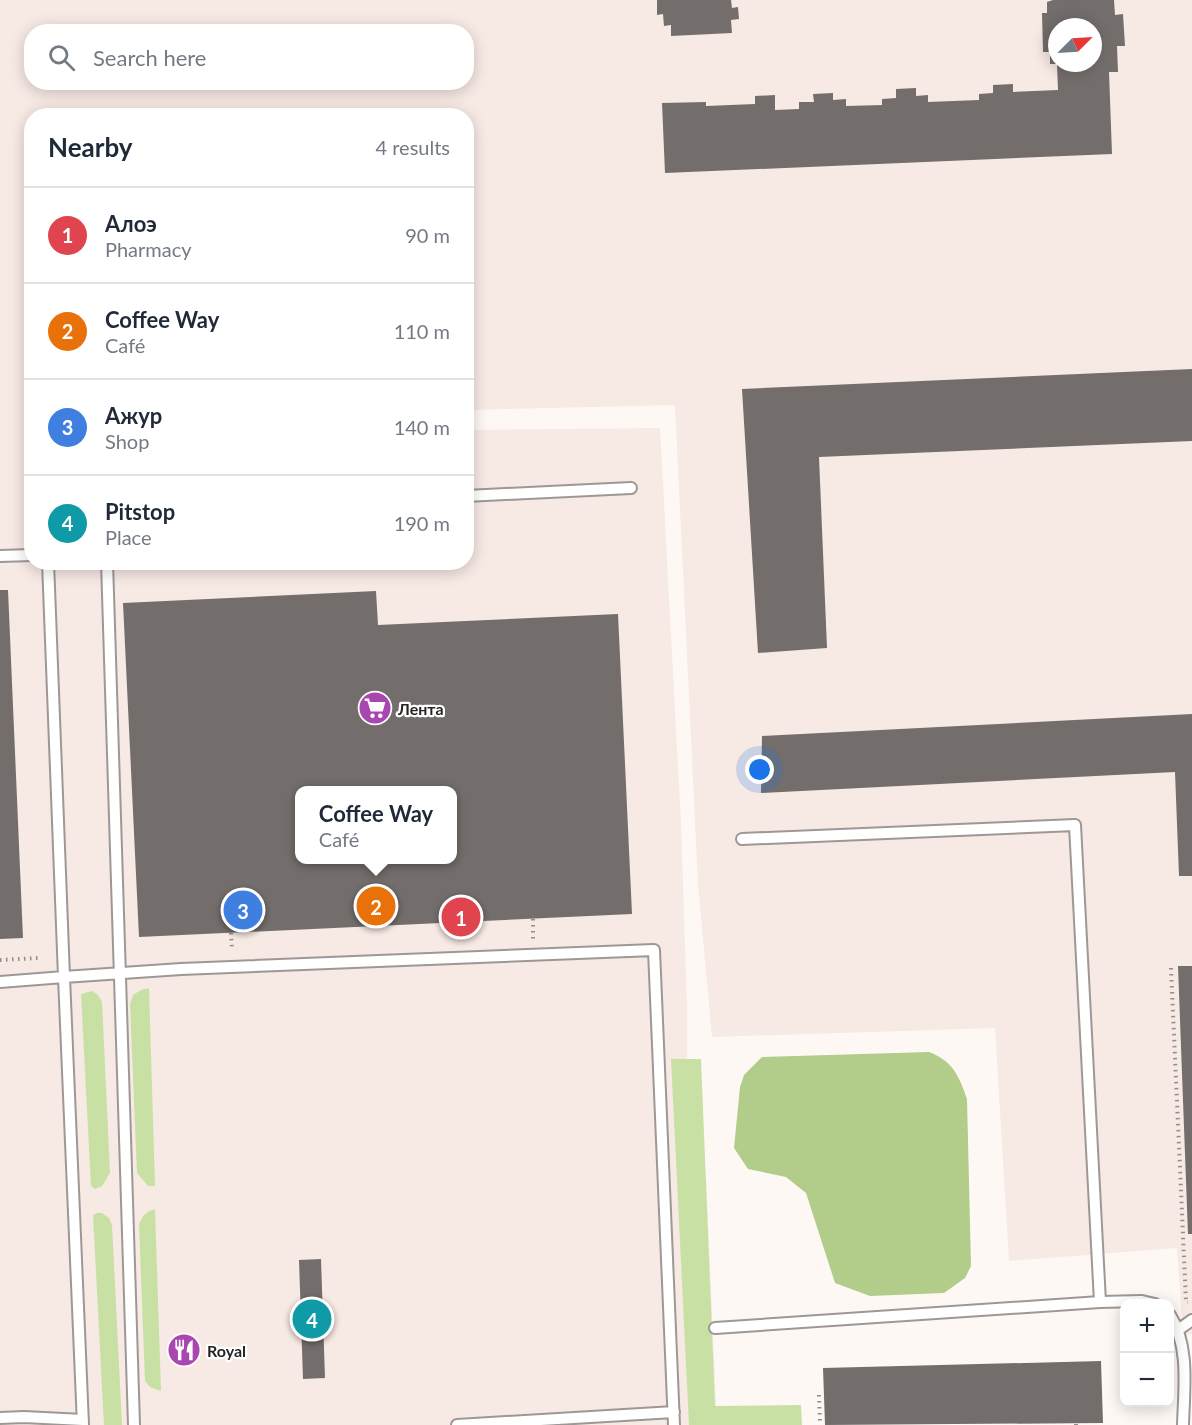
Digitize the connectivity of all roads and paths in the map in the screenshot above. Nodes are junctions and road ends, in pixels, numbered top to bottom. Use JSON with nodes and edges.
{"nodes":[{"id":1,"x":631,"y":488,"type":"dead end"},
{"id":2,"x":474,"y":496,"type":"edge"},
{"id":3,"x":24,"y":555,"type":"edge"},
{"id":4,"x":0,"y":556,"type":"edge"},
{"id":5,"x":48,"y":570,"type":"edge"},
{"id":6,"x":107,"y":570,"type":"edge"},
{"id":7,"x":742,"y":839,"type":"dead end"},
{"id":8,"x":533,"y":919,"type":"dead end"},
{"id":9,"x":231,"y":933,"type":"dead end"},
{"id":10,"x":534,"y":941,"type":"dead end"},
{"id":11,"x":232,"y":953,"type":"dead end"},
{"id":12,"x":38,"y":958,"type":"dead end"},
{"id":13,"x":0,"y":960,"type":"edge"},
{"id":14,"x":1171,"y":968,"type":"dead end"},
{"id":15,"x":120,"y":973,"type":"junction"},
{"id":16,"x":64,"y":977,"type":"junction"},
{"id":17,"x":0,"y":982,"type":"edge"},
{"id":18,"x":1100,"y":1302,"type":"junction"},
{"id":19,"x":1120,"y":1302,"type":"edge"},
{"id":20,"x":1186,"y":1302,"type":"dead end"},
{"id":21,"x":1192,"y":1320,"type":"edge"},
{"id":22,"x":1174,"y":1322,"type":"edge"},
{"id":23,"x":715,"y":1328,"type":"dead end"},
{"id":24,"x":1178,"y":1329,"type":"junction"},
{"id":25,"x":819,"y":1395,"type":"dead end"},
{"id":26,"x":674,"y":1412,"type":"junction"},
{"id":27,"x":0,"y":1418,"type":"edge"},
{"id":28,"x":83,"y":1422,"type":"edge"},
{"id":29,"x":134,"y":1425,"type":"edge"},
{"id":30,"x":457,"y":1425,"type":"edge"},
{"id":31,"x":674,"y":1425,"type":"edge"},
{"id":32,"x":819,"y":1425,"type":"edge"},
{"id":33,"x":1183,"y":1425,"type":"edge"}],
"edges":[{"from":1,"to":2,"type":"lane"},
{"from":3,"to":4,"type":"lane"},
{"from":5,"to":16,"type":"lane"},
{"from":6,"to":15,"type":"lane"},
{"from":7,"to":18,"type":"lane"},
{"from":8,"to":10,"type":"path"},
{"from":9,"to":11,"type":"path"},
{"from":12,"to":13,"type":"path"},
{"from":14,"to":20,"type":"path"},
{"from":15,"to":16,"type":"lane"},
{"from":15,"to":26,"type":"lane"},
{"from":15,"to":29,"type":"lane"},
{"from":16,"to":17,"type":"lane"},
{"from":16,"to":28,"type":"lane"},
{"from":18,"to":19,"type":"lane"},
{"from":18,"to":23,"type":"lane"},
{"from":21,"to":24,"type":"lane"},
{"from":22,"to":24,"type":"lane"},
{"from":24,"to":33,"type":"lane"},
{"from":25,"to":32,"type":"path"},
{"from":26,"to":30,"type":"lane"},
{"from":26,"to":31,"type":"lane"},
{"from":27,"to":28,"type":"lane"}]}
